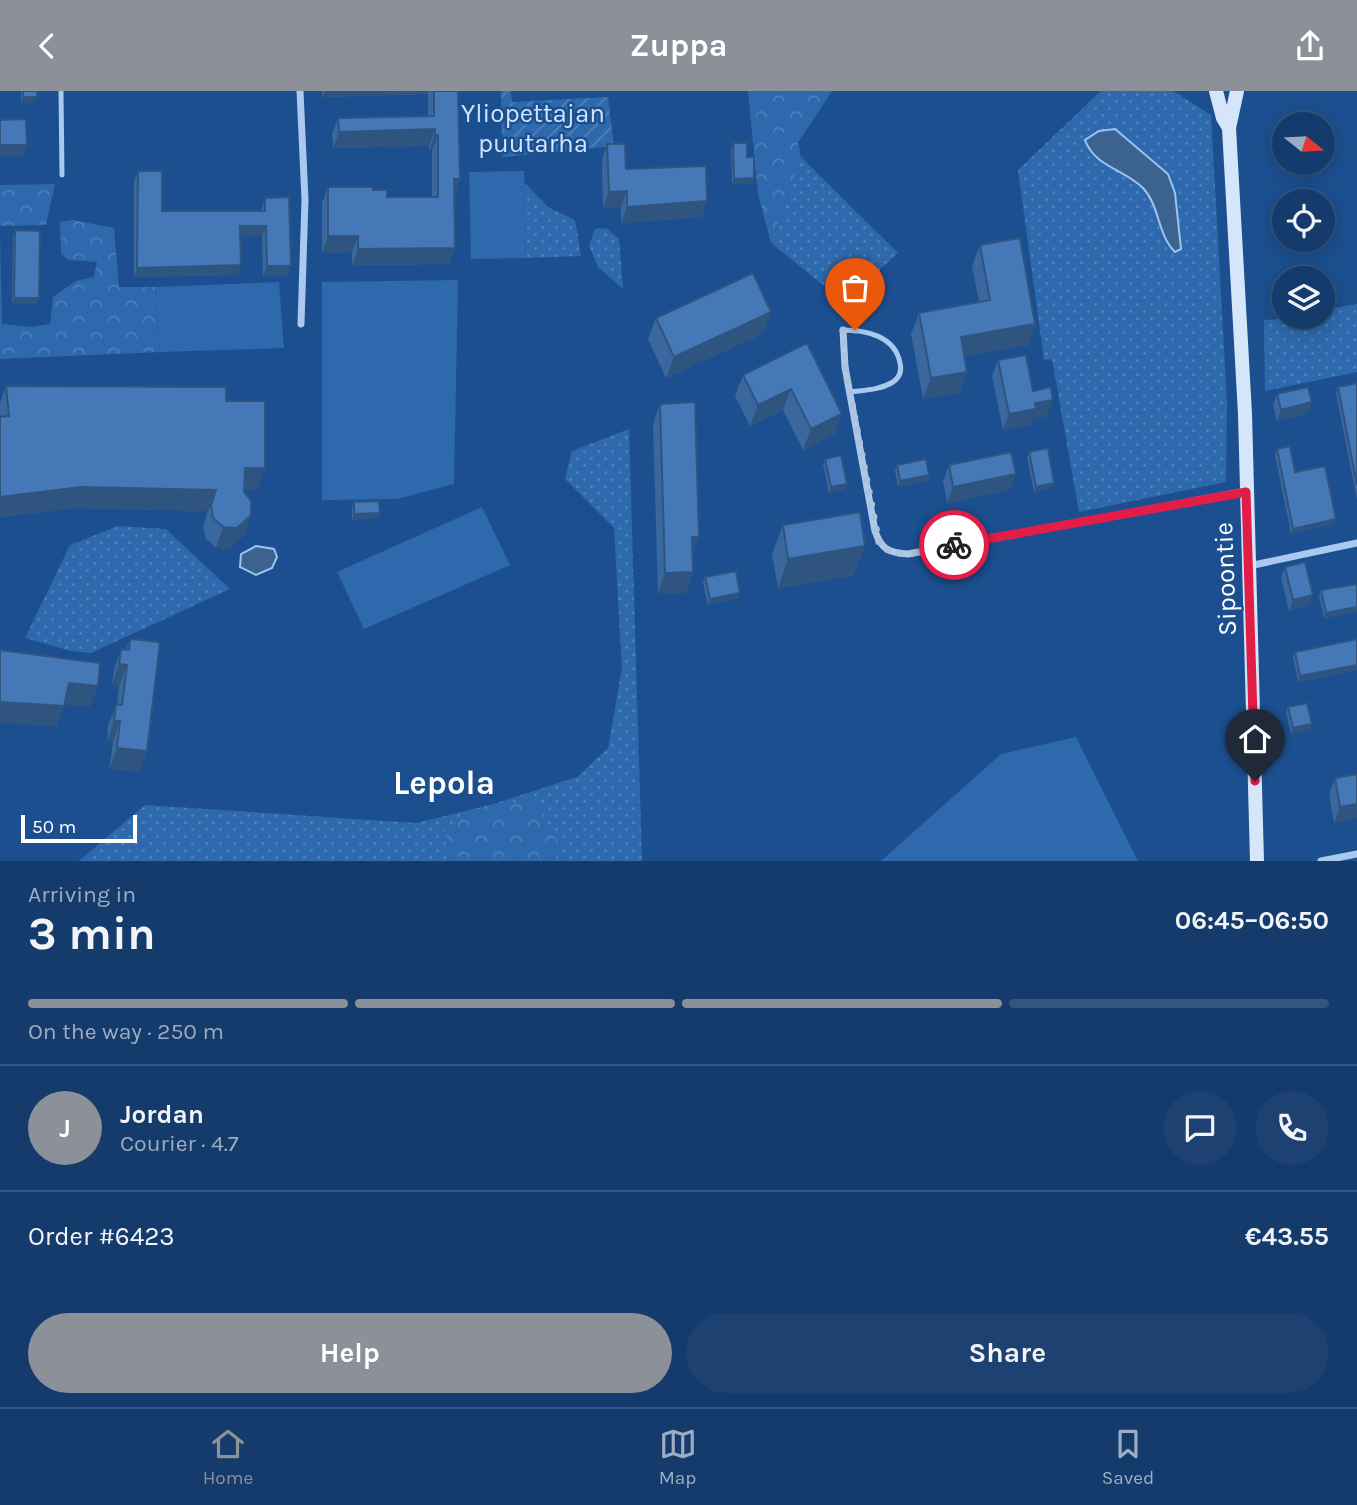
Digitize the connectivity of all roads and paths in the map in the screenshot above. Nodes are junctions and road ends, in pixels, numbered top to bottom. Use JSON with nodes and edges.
{"nodes":[{"id":1,"x":61,"y":91,"type":"edge"},
{"id":2,"x":300,"y":91,"type":"edge"},
{"id":3,"x":1216,"y":91,"type":"edge"},
{"id":4,"x":1237,"y":91,"type":"edge"},
{"id":5,"x":1229,"y":128,"type":"junction"},
{"id":6,"x":62,"y":175,"type":"dead end"},
{"id":7,"x":300,"y":324,"type":"dead end"},
{"id":8,"x":843,"y":330,"type":"joint"},
{"id":9,"x":850,"y":392,"type":"junction"},
{"id":10,"x":1246,"y":492,"type":"junction"},
{"id":11,"x":1357,"y":543,"type":"edge"},
{"id":12,"x":1249,"y":566,"type":"junction"},
{"id":13,"x":1357,"y":854,"type":"edge"},
{"id":14,"x":1258,"y":861,"type":"edge"},
{"id":15,"x":1321,"y":861,"type":"edge"}],
"edges":[{"from":1,"to":6,"type":"lane"},
{"from":2,"to":7,"type":"street"},
{"from":3,"to":5,"type":"street","name":"Sipoontie"},
{"from":4,"to":5,"type":"street","name":"Sipoontie"},
{"from":5,"to":10,"type":"street","name":"Sipoontie"},
{"from":8,"to":9,"type":"street"},
{"from":8,"to":9,"type":"lane"},
{"from":9,"to":10,"type":"street"},
{"from":10,"to":12,"type":"street","name":"Sipoontie"},
{"from":11,"to":12,"type":"street"},
{"from":12,"to":14,"type":"street","name":"Sipoontie"},
{"from":13,"to":15,"type":"street"}]}
